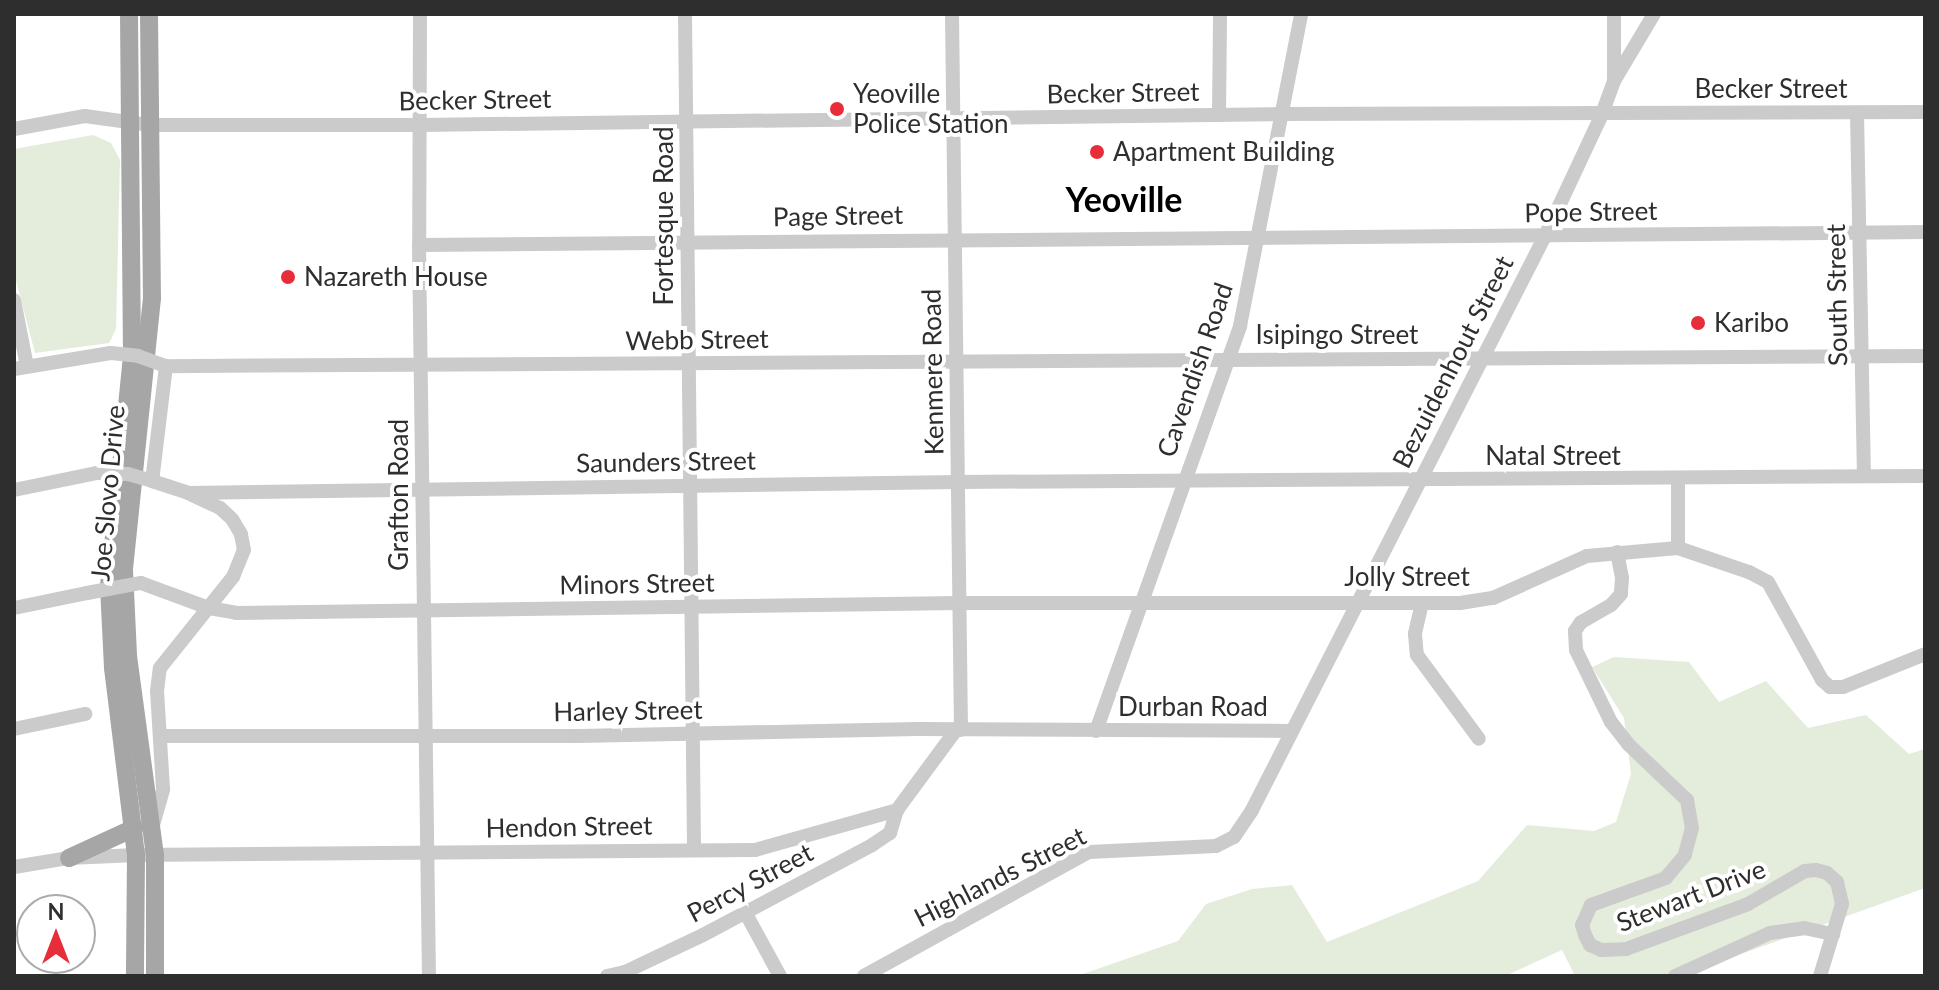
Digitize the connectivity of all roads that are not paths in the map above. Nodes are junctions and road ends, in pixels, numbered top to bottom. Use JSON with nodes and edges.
{"nodes":[{"id":1,"x":129,"y":14,"type":"edge"},
{"id":2,"x":149,"y":14,"type":"edge"},
{"id":3,"x":420,"y":14,"type":"edge"},
{"id":4,"x":685,"y":14,"type":"edge"},
{"id":5,"x":952,"y":14,"type":"edge"},
{"id":6,"x":1220,"y":14,"type":"edge"},
{"id":7,"x":1301,"y":14,"type":"edge"},
{"id":8,"x":1614,"y":14,"type":"edge"},
{"id":9,"x":1654,"y":14,"type":"edge"},
{"id":10,"x":1614,"y":81,"type":"junction"},
{"id":11,"x":1925,"y":112,"type":"edge"},
{"id":12,"x":1857,"y":113,"type":"junction"},
{"id":13,"x":1280,"y":114,"type":"junction"},
{"id":14,"x":1602,"y":114,"type":"junction"},
{"id":15,"x":1219,"y":115,"type":"junction"},
{"id":16,"x":955,"y":120,"type":"junction"},
{"id":17,"x":131,"y":121,"type":"junction"},
{"id":18,"x":688,"y":122,"type":"junction"},
{"id":19,"x":150,"y":125,"type":"junction"},
{"id":20,"x":420,"y":125,"type":"junction"},
{"id":21,"x":14,"y":129,"type":"edge"},
{"id":22,"x":1925,"y":232,"type":"edge"},
{"id":23,"x":1861,"y":233,"type":"junction"},
{"id":24,"x":1258,"y":235,"type":"junction"},
{"id":25,"x":1544,"y":238,"type":"junction"},
{"id":26,"x":955,"y":240,"type":"junction"},
{"id":27,"x":689,"y":243,"type":"junction"},
{"id":28,"x":419,"y":245,"type":"junction"},
{"id":29,"x":14,"y":300,"type":"edge"},
{"id":30,"x":1925,"y":356,"type":"edge"},
{"id":31,"x":1862,"y":357,"type":"junction"},
{"id":32,"x":1230,"y":359,"type":"junction"},
{"id":33,"x":1480,"y":360,"type":"junction"},
{"id":34,"x":689,"y":362,"type":"junction"},
{"id":35,"x":956,"y":362,"type":"junction"},
{"id":36,"x":166,"y":366,"type":"junction"},
{"id":37,"x":20,"y":368,"type":"edge"},
{"id":38,"x":423,"y":368,"type":"junction"},
{"id":39,"x":1864,"y":476,"type":"junction"},
{"id":40,"x":1925,"y":476,"type":"edge"},
{"id":41,"x":1678,"y":479,"type":"junction"},
{"id":42,"x":1419,"y":480,"type":"junction"},
{"id":43,"x":152,"y":481,"type":"junction"},
{"id":44,"x":1182,"y":481,"type":"junction"},
{"id":45,"x":958,"y":482,"type":"junction"},
{"id":46,"x":689,"y":486,"type":"junction"},
{"id":47,"x":423,"y":488,"type":"junction"},
{"id":48,"x":14,"y":490,"type":"edge"},
{"id":49,"x":194,"y":496,"type":"junction"},
{"id":50,"x":1678,"y":548,"type":"junction"},
{"id":51,"x":1617,"y":552,"type":"junction"},
{"id":52,"x":1358,"y":601,"type":"junction"},
{"id":53,"x":959,"y":603,"type":"junction"},
{"id":54,"x":1139,"y":603,"type":"junction"},
{"id":55,"x":1422,"y":603,"type":"junction"},
{"id":56,"x":691,"y":607,"type":"junction"},
{"id":57,"x":14,"y":608,"type":"edge"},
{"id":58,"x":206,"y":608,"type":"junction"},
{"id":59,"x":425,"y":611,"type":"junction"},
{"id":60,"x":1925,"y":654,"type":"edge"},
{"id":61,"x":85,"y":714,"type":"dead end"},
{"id":62,"x":14,"y":729,"type":"edge"},
{"id":63,"x":958,"y":730,"type":"junction"},
{"id":64,"x":1096,"y":731,"type":"junction"},
{"id":65,"x":1289,"y":731,"type":"junction"},
{"id":66,"x":694,"y":734,"type":"junction"},
{"id":67,"x":160,"y":736,"type":"junction"},
{"id":68,"x":426,"y":736,"type":"junction"},
{"id":69,"x":1479,"y":739,"type":"dead end"},
{"id":70,"x":897,"y":810,"type":"junction"},
{"id":71,"x":143,"y":828,"type":"junction"},
{"id":72,"x":694,"y":850,"type":"junction"},
{"id":73,"x":426,"y":852,"type":"junction"},
{"id":74,"x":136,"y":855,"type":"junction"},
{"id":75,"x":155,"y":855,"type":"junction"},
{"id":76,"x":69,"y":858,"type":"junction"},
{"id":77,"x":14,"y":867,"type":"edge"},
{"id":78,"x":745,"y":912,"type":"junction"},
{"id":79,"x":1833,"y":934,"type":"junction"},
{"id":80,"x":135,"y":976,"type":"edge"},
{"id":81,"x":155,"y":976,"type":"edge"},
{"id":82,"x":429,"y":976,"type":"edge"},
{"id":83,"x":607,"y":976,"type":"edge"},
{"id":84,"x":780,"y":976,"type":"edge"},
{"id":85,"x":864,"y":976,"type":"edge"},
{"id":86,"x":1675,"y":976,"type":"edge"},
{"id":87,"x":1820,"y":976,"type":"edge"}],
"edges":[{"from":1,"to":17,"type":"main road","name":"Joe Slovo Drive"},
{"from":2,"to":19,"type":"main road","name":"Joe Slovo Drive"},
{"from":3,"to":20,"type":"street","name":"Grafton Road"},
{"from":4,"to":18,"type":"street","name":"Fortesque Road"},
{"from":5,"to":16,"type":"street","name":"Kenmere Road"},
{"from":6,"to":15,"type":"street"},
{"from":7,"to":13,"type":"street","name":"Cavendish Road"},
{"from":8,"to":10,"type":"street"},
{"from":9,"to":10,"type":"street","name":"Bezuidenhout Street"},
{"from":10,"to":14,"type":"street","name":"Bezuidenhout Street"},
{"from":11,"to":12,"type":"street","name":"Becker Street"},
{"from":12,"to":14,"type":"street","name":"Becker Street"},
{"from":12,"to":23,"type":"street","name":"South Street"},
{"from":13,"to":14,"type":"street","name":"Becker Street"},
{"from":13,"to":15,"type":"street","name":"Becker Street"},
{"from":13,"to":24,"type":"street","name":"Cavendish Road"},
{"from":14,"to":25,"type":"street","name":"Bezuidenhout Street"},
{"from":15,"to":16,"type":"street","name":"Becker Street"},
{"from":16,"to":18,"type":"street","name":"Becker Street"},
{"from":16,"to":26,"type":"street","name":"Kenmere Road"},
{"from":17,"to":19,"type":"street","name":"Becker Street"},
{"from":17,"to":21,"type":"street","name":"Becker Street"},
{"from":17,"to":71,"type":"main road","name":"Joe Slovo Drive"},
{"from":18,"to":20,"type":"street","name":"Becker Street"},
{"from":18,"to":27,"type":"street","name":"Fortesque Road"},
{"from":19,"to":20,"type":"street","name":"Becker Street"},
{"from":19,"to":71,"type":"main road","name":"Joe Slovo Drive"},
{"from":20,"to":28,"type":"street","name":"Grafton Road"},
{"from":22,"to":23,"type":"street","name":"Pope Street"},
{"from":23,"to":25,"type":"street","name":"Pope Street"},
{"from":23,"to":31,"type":"street","name":"South Street"},
{"from":24,"to":25,"type":"street","name":"Pope Street"},
{"from":24,"to":26,"type":"street","name":"Page Street"},
{"from":24,"to":32,"type":"street","name":"Cavendish Road"},
{"from":25,"to":33,"type":"street","name":"Bezuidenhout Street"},
{"from":26,"to":27,"type":"street","name":"Page Street"},
{"from":26,"to":35,"type":"street","name":"Kenmere Road"},
{"from":27,"to":28,"type":"street","name":"Page Street"},
{"from":27,"to":34,"type":"street","name":"Fortesque Road"},
{"from":28,"to":38,"type":"street","name":"Grafton Road"},
{"from":29,"to":37,"type":"street"},
{"from":30,"to":31,"type":"street","name":"Isipingo Street"},
{"from":31,"to":33,"type":"street","name":"Isipingo Street"},
{"from":31,"to":39,"type":"street","name":"South Street"},
{"from":32,"to":33,"type":"street","name":"Isipingo Street"},
{"from":32,"to":35,"type":"street","name":"Webb Street"},
{"from":32,"to":44,"type":"street","name":"Cavendish Road"},
{"from":33,"to":42,"type":"street","name":"Bezuidenhout Street"},
{"from":34,"to":35,"type":"street","name":"Webb Street"},
{"from":34,"to":38,"type":"street","name":"Webb Street"},
{"from":34,"to":46,"type":"street","name":"Fortesque Road"},
{"from":35,"to":45,"type":"street","name":"Kenmere Road"},
{"from":36,"to":37,"type":"street","name":"Webb Street","bridge":true},
{"from":36,"to":38,"type":"street","name":"Webb Street"},
{"from":36,"to":43,"type":"street"},
{"from":38,"to":47,"type":"street","name":"Grafton Road"},
{"from":39,"to":40,"type":"street","name":"Natal Street"},
{"from":39,"to":41,"type":"street","name":"Natal Street"},
{"from":41,"to":42,"type":"street","name":"Natal Street"},
{"from":41,"to":50,"type":"street"},
{"from":42,"to":44,"type":"street","name":"Natal Street"},
{"from":42,"to":52,"type":"street","name":"Bezuidenhout Street"},
{"from":43,"to":48,"type":"street","name":"Saunders Street","bridge":true},
{"from":43,"to":49,"type":"street","name":"Saunders Street"},
{"from":44,"to":45,"type":"street","name":"Saunders Street"},
{"from":44,"to":54,"type":"street","name":"Cavendish Road"},
{"from":45,"to":46,"type":"street","name":"Saunders Street"},
{"from":45,"to":53,"type":"street","name":"Kenmere Road"},
{"from":46,"to":47,"type":"street","name":"Saunders Street"},
{"from":46,"to":56,"type":"street","name":"Fortesque Road"},
{"from":47,"to":49,"type":"street","name":"Saunders Street"},
{"from":47,"to":59,"type":"street","name":"Grafton Road"},
{"from":49,"to":58,"type":"street"},
{"from":50,"to":51,"type":"street","name":"Jolly Street"},
{"from":50,"to":60,"type":"street","name":"Jolly Street"},
{"from":51,"to":55,"type":"street","name":"Jolly Street"},
{"from":51,"to":79,"type":"street","name":"Stewart Drive"},
{"from":52,"to":54,"type":"street","name":"Jolly Street"},
{"from":52,"to":55,"type":"street","name":"Jolly Street"},
{"from":52,"to":65,"type":"street","name":"Bezuidenhout Street"},
{"from":53,"to":54,"type":"street","name":"Minors Street"},
{"from":53,"to":56,"type":"street","name":"Minors Street"},
{"from":53,"to":63,"type":"street","name":"Kenmere Road"},
{"from":54,"to":64,"type":"street","name":"Cavendish Road"},
{"from":55,"to":69,"type":"street"},
{"from":56,"to":59,"type":"street","name":"Minors Street"},
{"from":56,"to":66,"type":"street","name":"Fortesque Road"},
{"from":57,"to":58,"type":"street","name":"Minors Street","bridge":true},
{"from":58,"to":59,"type":"street","name":"Minors Street"},
{"from":58,"to":67,"type":"street"},
{"from":59,"to":68,"type":"street","name":"Grafton Road"},
{"from":61,"to":62,"type":"street"},
{"from":63,"to":64,"type":"street","name":"Harley Street"},
{"from":63,"to":66,"type":"street","name":"Harley Street"},
{"from":63,"to":70,"type":"street"},
{"from":64,"to":65,"type":"street","name":"Durban Road"},
{"from":65,"to":85,"type":"street","name":"Highlands Street"},
{"from":66,"to":68,"type":"street","name":"Harley Street"},
{"from":66,"to":72,"type":"street","name":"Fortesque Road"},
{"from":67,"to":68,"type":"street","name":"Harley Street"},
{"from":67,"to":71,"type":"street"},
{"from":68,"to":73,"type":"street","name":"Grafton Road"},
{"from":70,"to":72,"type":"street","name":"Hendon Street"},
{"from":70,"to":78,"type":"street","name":"Percy Street"},
{"from":71,"to":74,"type":"main road","name":"Joe Slovo Drive"},
{"from":71,"to":75,"type":"main road","name":"Joe Slovo Drive"},
{"from":71,"to":76,"type":"main road"},
{"from":72,"to":73,"type":"street","name":"Hendon Street"},
{"from":73,"to":75,"type":"street","name":"Hendon Street"},
{"from":73,"to":82,"type":"street","name":"Grafton Road"},
{"from":74,"to":75,"type":"street","name":"Hendon Street"},
{"from":74,"to":76,"type":"street","name":"Hendon Street"},
{"from":74,"to":80,"type":"main road","name":"Joe Slovo Drive"},
{"from":75,"to":81,"type":"main road","name":"Joe Slovo Drive"},
{"from":76,"to":77,"type":"street","name":"Hendon Street"},
{"from":78,"to":83,"type":"street","name":"Percy Street"},
{"from":78,"to":84,"type":"street"},
{"from":79,"to":86,"type":"street"},
{"from":79,"to":87,"type":"street"}]}
